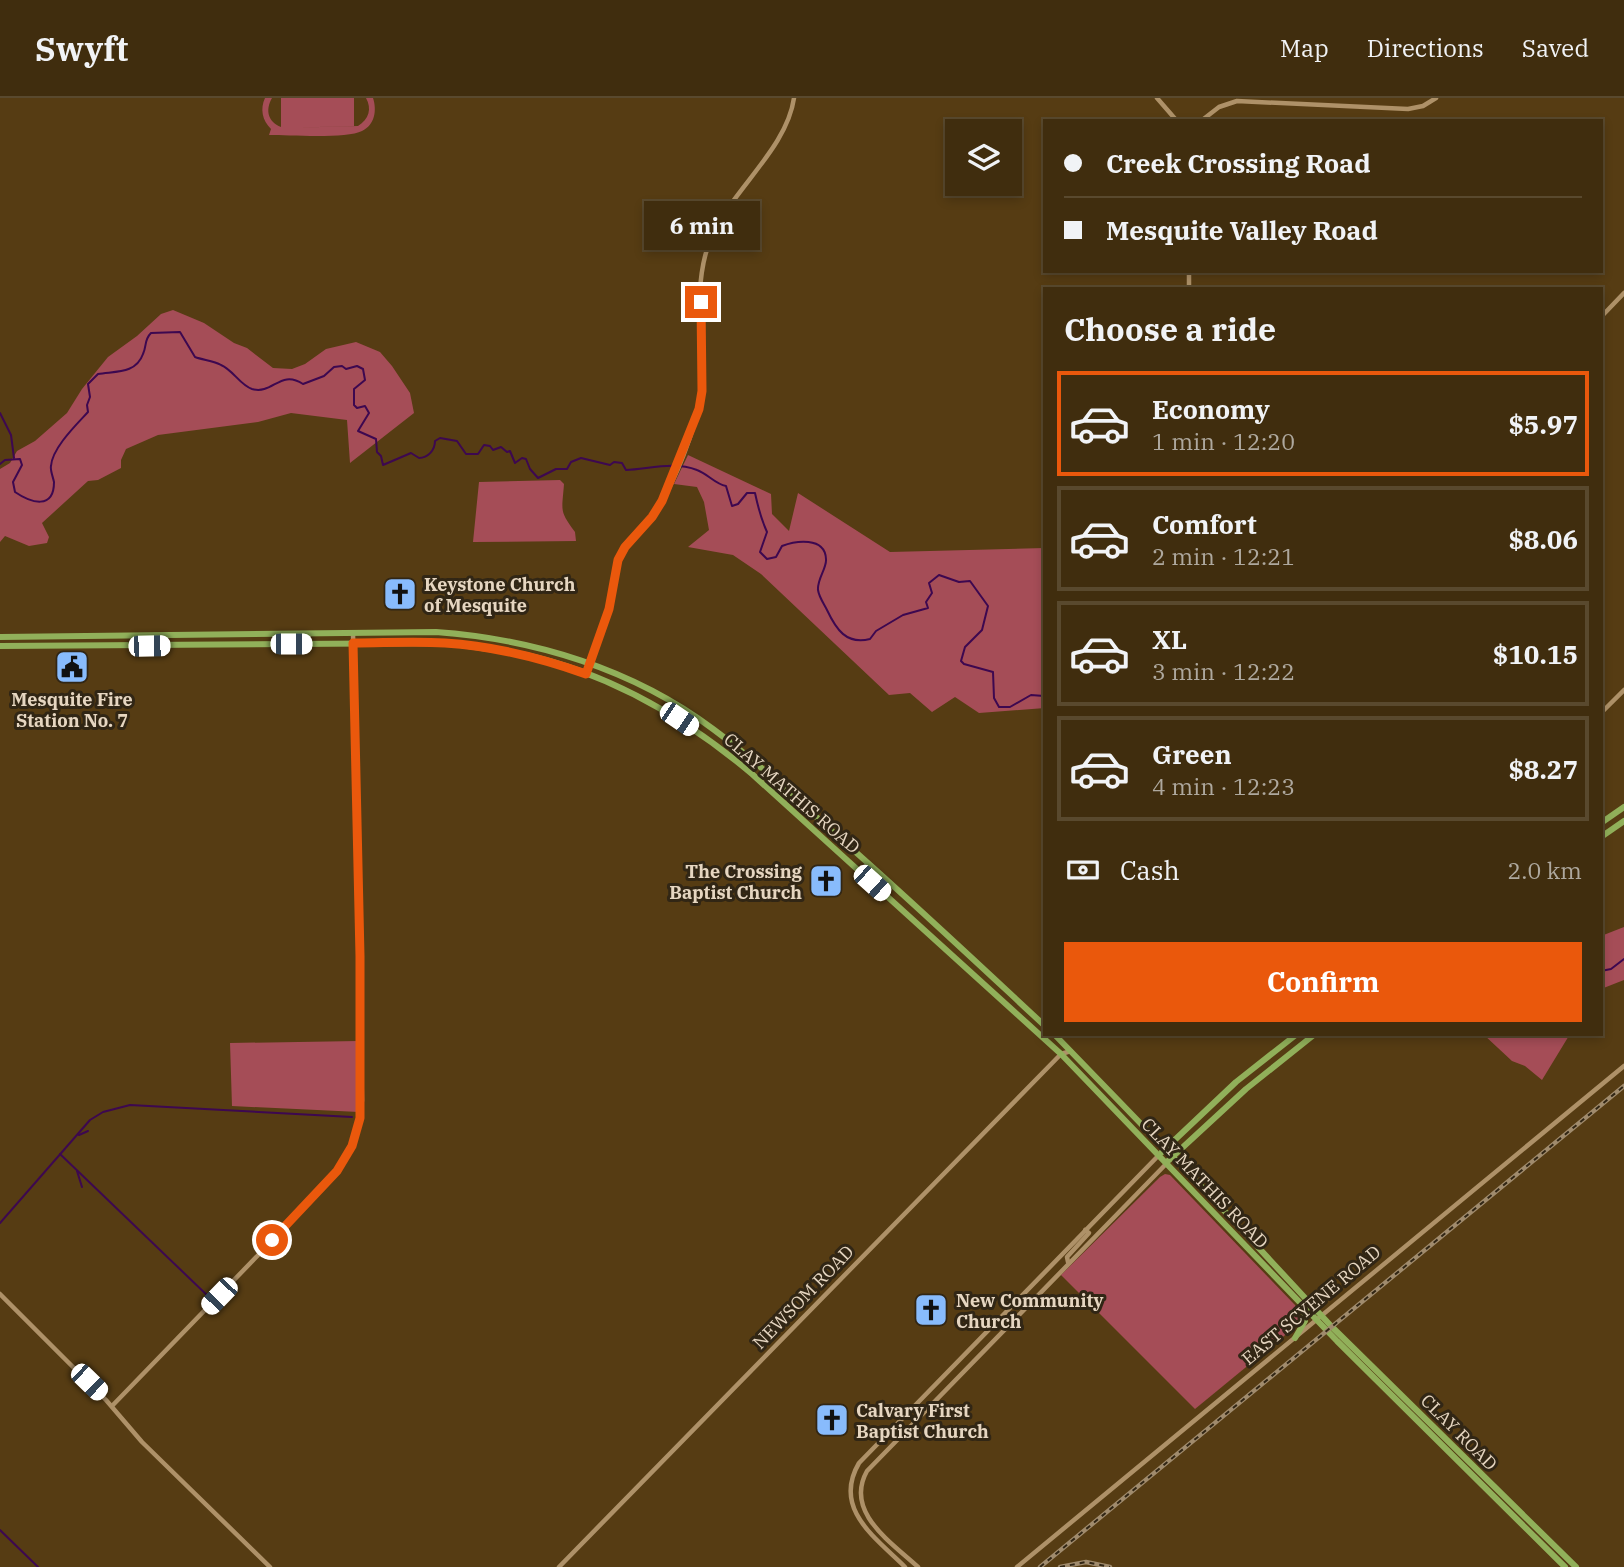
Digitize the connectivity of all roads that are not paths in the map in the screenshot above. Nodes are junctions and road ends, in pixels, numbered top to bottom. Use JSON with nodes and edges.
{"nodes":[{"id":1,"x":794,"y":98,"type":"edge"},
{"id":2,"x":1157,"y":98,"type":"edge"},
{"id":3,"x":1436,"y":98,"type":"edge"},
{"id":4,"x":1175,"y":119,"type":"edge"},
{"id":5,"x":1204,"y":119,"type":"edge"},
{"id":6,"x":1624,"y":293,"type":"edge"},
{"id":7,"x":1603,"y":315,"type":"edge"},
{"id":8,"x":352,"y":632,"type":"junction"},
{"id":9,"x":181,"y":634,"type":"junction"},
{"id":10,"x":66,"y":635,"type":"junction"},
{"id":11,"x":0,"y":636,"type":"edge"},
{"id":12,"x":22,"y":636,"type":"junction"},
{"id":13,"x":353,"y":643,"type":"junction"},
{"id":14,"x":180,"y":645,"type":"junction"},
{"id":15,"x":0,"y":646,"type":"edge"},
{"id":16,"x":22,"y":646,"type":"junction"},
{"id":17,"x":67,"y":646,"type":"junction"},
{"id":18,"x":590,"y":663,"type":"junction"},
{"id":19,"x":586,"y":674,"type":"junction"},
{"id":20,"x":1624,"y":690,"type":"edge"},
{"id":21,"x":1603,"y":711,"type":"edge"},
{"id":22,"x":1624,"y":807,"type":"edge"},
{"id":23,"x":1624,"y":821,"type":"edge"},
{"id":24,"x":1603,"y":822,"type":"edge"},
{"id":25,"x":1603,"y":835,"type":"edge"},
{"id":26,"x":941,"y":930,"type":"junction"},
{"id":27,"x":933,"y":939,"type":"junction"},
{"id":28,"x":1043,"y":1024,"type":"edge"},
{"id":29,"x":1056,"y":1036,"type":"edge"},
{"id":30,"x":1294,"y":1036,"type":"edge"},
{"id":31,"x":1312,"y":1036,"type":"edge"},
{"id":32,"x":1071,"y":1051,"type":"junction"},
{"id":33,"x":1061,"y":1054,"type":"junction"},
{"id":34,"x":1624,"y":1066,"type":"edge"},
{"id":35,"x":1165,"y":1149,"type":"junction"},
{"id":36,"x":1158,"y":1156,"type":"junction"},
{"id":37,"x":1172,"y":1157,"type":"junction"},
{"id":38,"x":1166,"y":1164,"type":"junction"},
{"id":39,"x":1086,"y":1230,"type":"junction"},
{"id":40,"x":1068,"y":1263,"type":"junction"},
{"id":41,"x":0,"y":1294,"type":"edge"},
{"id":42,"x":1303,"y":1305,"type":"junction"},
{"id":43,"x":1320,"y":1318,"type":"junction"},
{"id":44,"x":1295,"y":1338,"type":"junction"},
{"id":45,"x":956,"y":1363,"type":"junction"},
{"id":46,"x":964,"y":1370,"type":"junction"},
{"id":47,"x":112,"y":1406,"type":"junction"},
{"id":48,"x":871,"y":1449,"type":"junction"},
{"id":49,"x":880,"y":1457,"type":"junction"},
{"id":50,"x":850,"y":1498,"type":"junction"},
{"id":51,"x":860,"y":1498,"type":"junction"},
{"id":52,"x":898,"y":1549,"type":"junction"},
{"id":53,"x":892,"y":1554,"type":"junction"},
{"id":54,"x":1564,"y":1563,"type":"edge"},
{"id":55,"x":270,"y":1567,"type":"edge"},
{"id":56,"x":559,"y":1567,"type":"edge"},
{"id":57,"x":905,"y":1567,"type":"edge"},
{"id":58,"x":918,"y":1567,"type":"edge"},
{"id":59,"x":1017,"y":1567,"type":"edge"},
{"id":60,"x":1576,"y":1567,"type":"edge"}],
"edges":[{"from":1,"to":18,"type":"street"},
{"from":2,"to":4,"type":"street"},
{"from":3,"to":5,"type":"street"},
{"from":6,"to":7,"type":"street"},
{"from":8,"to":9,"type":"main road","name":"CLAY MATHIS ROAD"},
{"from":8,"to":13,"type":"street"},
{"from":8,"to":18,"type":"main road","name":"CLAY MATHIS ROAD"},
{"from":9,"to":10,"type":"main road","name":"CLAY MATHIS ROAD"},
{"from":9,"to":14,"type":"main road"},
{"from":10,"to":12,"type":"main road","name":"CLAY MATHIS ROAD"},
{"from":10,"to":17,"type":"main road"},
{"from":11,"to":12,"type":"main road","name":"CLAY MATHIS ROAD"},
{"from":12,"to":16,"type":"main road"},
{"from":13,"to":14,"type":"main road","name":"CLAY MATHIS ROAD"},
{"from":13,"to":19,"type":"main road","name":"CLAY MATHIS ROAD"},
{"from":13,"to":47,"type":"street"},
{"from":14,"to":17,"type":"main road","name":"CLAY MATHIS ROAD"},
{"from":15,"to":16,"type":"main road","name":"CLAY MATHIS ROAD"},
{"from":16,"to":17,"type":"main road","name":"CLAY MATHIS ROAD"},
{"from":18,"to":19,"type":"street"},
{"from":18,"to":26,"type":"main road","name":"CLAY MATHIS ROAD"},
{"from":19,"to":27,"type":"main road","name":"CLAY MATHIS ROAD"},
{"from":20,"to":21,"type":"street"},
{"from":22,"to":24,"type":"main road"},
{"from":23,"to":25,"type":"main road"},
{"from":26,"to":27,"type":"main road"},
{"from":26,"to":28,"type":"main road","name":"CLAY MATHIS ROAD"},
{"from":27,"to":33,"type":"main road","name":"CLAY MATHIS ROAD"},
{"from":29,"to":32,"type":"main road","name":"CLAY MATHIS ROAD"},
{"from":30,"to":35,"type":"main road"},
{"from":31,"to":37,"type":"main road"},
{"from":32,"to":33,"type":"street","name":"NEWSOM ROAD"},
{"from":32,"to":35,"type":"main road","name":"CLAY MATHIS ROAD"},
{"from":33,"to":36,"type":"main road","name":"CLAY MATHIS ROAD"},
{"from":33,"to":56,"type":"street","name":"NEWSOM ROAD"},
{"from":34,"to":43,"type":"street","name":"EAST SCYENE ROAD"},
{"from":35,"to":36,"type":"main road"},
{"from":35,"to":37,"type":"main road","name":"CLAY MATHIS ROAD"},
{"from":36,"to":38,"type":"main road","name":"CLAY MATHIS ROAD"},
{"from":36,"to":39,"type":"street"},
{"from":37,"to":38,"type":"main road"},
{"from":37,"to":43,"type":"main road","name":"CLAY MATHIS ROAD"},
{"from":38,"to":40,"type":"street"},
{"from":38,"to":42,"type":"main road","name":"CLAY MATHIS ROAD"},
{"from":39,"to":40,"type":"street"},
{"from":39,"to":45,"type":"street"},
{"from":40,"to":46,"type":"street"},
{"from":41,"to":47,"type":"street"},
{"from":42,"to":43,"type":"main road","name":"CLAY MATHIS ROAD"},
{"from":42,"to":44,"type":"main road"},
{"from":43,"to":44,"type":"street","name":"EAST SCYENE ROAD"},
{"from":43,"to":54,"type":"main road","name":"CLAY ROAD"},
{"from":44,"to":59,"type":"street","name":"EAST SCYENE ROAD"},
{"from":45,"to":46,"type":"street"},
{"from":45,"to":48,"type":"street"},
{"from":46,"to":49,"type":"street"},
{"from":47,"to":55,"type":"street"},
{"from":48,"to":49,"type":"street"},
{"from":48,"to":50,"type":"street"},
{"from":49,"to":51,"type":"street"},
{"from":50,"to":51,"type":"street"},
{"from":50,"to":53,"type":"street"},
{"from":51,"to":52,"type":"street"},
{"from":52,"to":53,"type":"street"},
{"from":52,"to":58,"type":"street"},
{"from":53,"to":57,"type":"street"},
{"from":54,"to":60,"type":"main road","name":"CLAY ROAD"}]}
